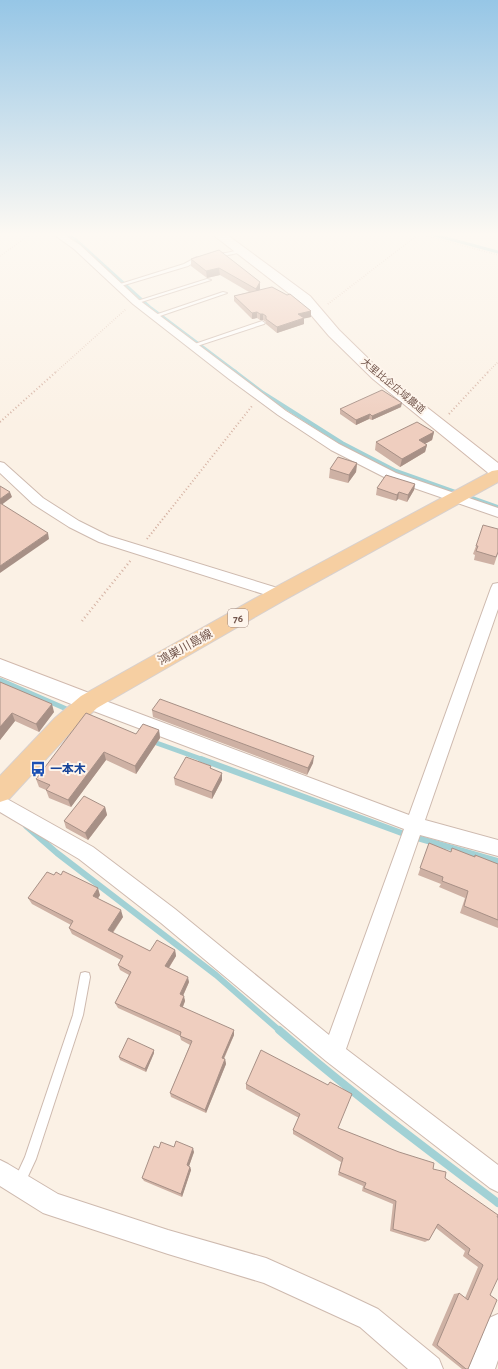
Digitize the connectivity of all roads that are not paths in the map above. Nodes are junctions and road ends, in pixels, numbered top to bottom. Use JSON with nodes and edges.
{"nodes":[{"id":1,"x":132,"y":298,"type":"edge"},
{"id":2,"x":149,"y":298,"type":"edge"},
{"id":3,"x":210,"y":298,"type":"edge"},
{"id":4,"x":304,"y":298,"type":"edge"},
{"id":5,"x":136,"y":302,"type":"junction"},
{"id":6,"x":155,"y":316,"type":"junction"},
{"id":7,"x":262,"y":323,"type":"dead end"},
{"id":8,"x":192,"y":346,"type":"junction"},
{"id":9,"x":0,"y":466,"type":"edge"},
{"id":10,"x":498,"y":474,"type":"edge"},
{"id":11,"x":456,"y":497,"type":"junction"},
{"id":12,"x":498,"y":513,"type":"edge"},
{"id":13,"x":498,"y":588,"type":"edge"},
{"id":14,"x":279,"y":594,"type":"junction"},
{"id":15,"x":0,"y":667,"type":"edge"},
{"id":16,"x":89,"y":702,"type":"junction"},
{"id":17,"x":0,"y":792,"type":"edge"},
{"id":18,"x":0,"y":803,"type":"edge"},
{"id":19,"x":415,"y":825,"type":"junction"},
{"id":20,"x":498,"y":848,"type":"edge"},
{"id":21,"x":85,"y":977,"type":"dead end"},
{"id":22,"x":334,"y":1053,"type":"junction"},
{"id":23,"x":10,"y":1178,"type":"edge"},
{"id":24,"x":498,"y":1180,"type":"edge"},
{"id":25,"x":498,"y":1327,"type":"edge"},
{"id":26,"x":429,"y":1369,"type":"edge"},
{"id":27,"x":481,"y":1369,"type":"edge"}],
"edges":[{"from":1,"to":5,"type":"street"},
{"from":2,"to":5,"type":"lane"},
{"from":3,"to":6,"type":"lane"},
{"from":4,"to":10,"type":"street","name":"大里比企広域農道"},
{"from":5,"to":6,"type":"street"},
{"from":6,"to":8,"type":"street"},
{"from":7,"to":8,"type":"lane"},
{"from":8,"to":11,"type":"street"},
{"from":9,"to":14,"type":"street"},
{"from":10,"to":11,"type":"main road","name":"鴻巣川島線","number":"76"},
{"from":11,"to":12,"type":"street"},
{"from":11,"to":14,"type":"main road","name":"鴻巣川島線","number":"76"},
{"from":13,"to":19,"type":"street"},
{"from":14,"to":16,"type":"main road","name":"鴻巣川島線","number":"76"},
{"from":15,"to":16,"type":"street"},
{"from":16,"to":17,"type":"main road","name":"鴻巣川島線","number":"76"},
{"from":16,"to":19,"type":"street"},
{"from":18,"to":22,"type":"street"},
{"from":19,"to":20,"type":"street"},
{"from":19,"to":22,"type":"street"},
{"from":21,"to":23,"type":"lane"},
{"from":22,"to":24,"type":"street"},
{"from":23,"to":26,"type":"street"},
{"from":25,"to":27,"type":"street"}]}
